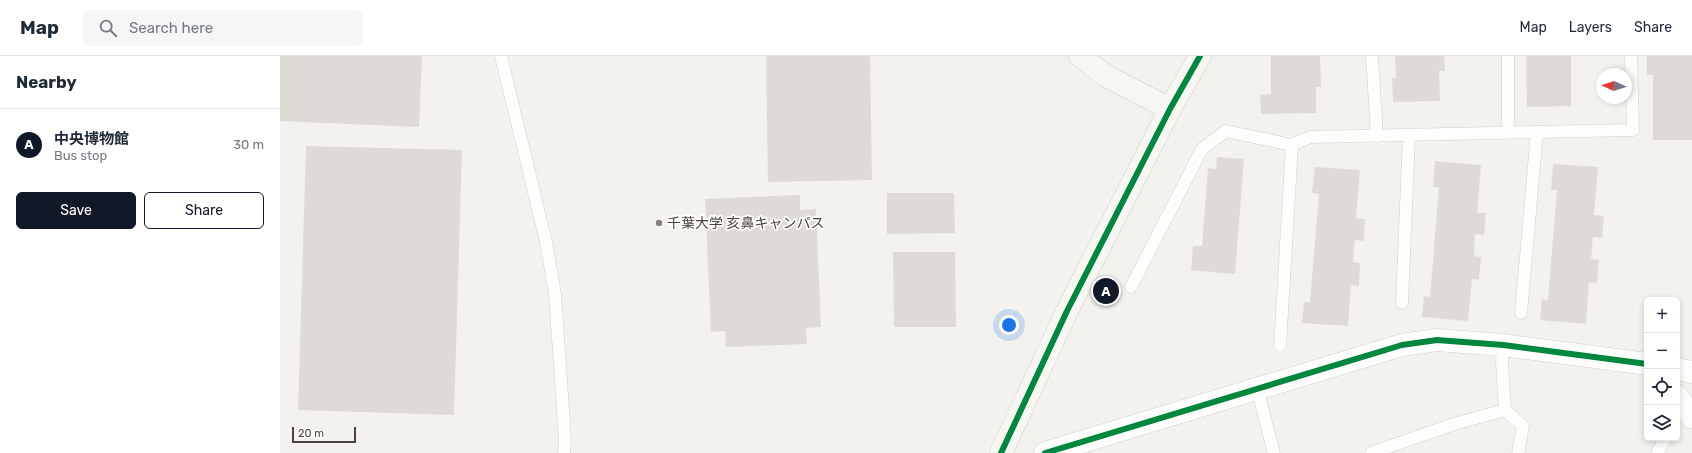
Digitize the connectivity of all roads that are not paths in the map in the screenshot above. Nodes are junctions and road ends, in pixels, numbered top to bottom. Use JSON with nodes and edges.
{"nodes":[{"id":1,"x":501,"y":56,"type":"edge"},
{"id":2,"x":1080,"y":56,"type":"edge"},
{"id":3,"x":1200,"y":56,"type":"edge"},
{"id":4,"x":1372,"y":56,"type":"edge"},
{"id":5,"x":1508,"y":56,"type":"edge"},
{"id":6,"x":1631,"y":56,"type":"edge"},
{"id":7,"x":1170,"y":109,"type":"junction"},
{"id":8,"x":1508,"y":132,"type":"junction"},
{"id":9,"x":1537,"y":132,"type":"junction"},
{"id":10,"x":1409,"y":135,"type":"junction"},
{"id":11,"x":1377,"y":136,"type":"junction"},
{"id":12,"x":1292,"y":145,"type":"junction"},
{"id":13,"x":1131,"y":287,"type":"dead end"},
{"id":14,"x":1402,"y":303,"type":"dead end"},
{"id":15,"x":1521,"y":313,"type":"dead end"},
{"id":16,"x":1503,"y":345,"type":"junction"},
{"id":17,"x":1280,"y":346,"type":"dead end"},
{"id":18,"x":1644,"y":364,"type":"edge"},
{"id":19,"x":1680,"y":370,"type":"edge"},
{"id":20,"x":1692,"y":372,"type":"edge"},
{"id":21,"x":1257,"y":388,"type":"junction"},
{"id":22,"x":1505,"y":410,"type":"junction"},
{"id":23,"x":1664,"y":441,"type":"edge"},
{"id":24,"x":1070,"y":450,"type":"edge"},
{"id":25,"x":564,"y":453,"type":"edge"},
{"id":26,"x":1001,"y":453,"type":"edge"},
{"id":27,"x":1045,"y":453,"type":"edge"},
{"id":28,"x":1274,"y":453,"type":"edge"},
{"id":29,"x":1371,"y":453,"type":"edge"},
{"id":30,"x":1518,"y":453,"type":"edge"},
{"id":31,"x":1657,"y":453,"type":"edge"}],
"edges":[{"from":1,"to":25,"type":"lane"},
{"from":2,"to":7,"type":"street"},
{"from":3,"to":7,"type":"street"},
{"from":4,"to":11,"type":"lane"},
{"from":5,"to":8,"type":"lane"},
{"from":6,"to":9,"type":"lane"},
{"from":7,"to":26,"type":"street"},
{"from":8,"to":9,"type":"lane"},
{"from":8,"to":10,"type":"lane"},
{"from":9,"to":15,"type":"lane"},
{"from":10,"to":11,"type":"lane"},
{"from":10,"to":14,"type":"lane"},
{"from":11,"to":12,"type":"lane"},
{"from":12,"to":13,"type":"lane"},
{"from":12,"to":17,"type":"lane"},
{"from":16,"to":18,"type":"street"},
{"from":16,"to":21,"type":"street"},
{"from":16,"to":22,"type":"lane"},
{"from":19,"to":20,"type":"street"},
{"from":21,"to":24,"type":"street"},
{"from":21,"to":28,"type":"lane"},
{"from":22,"to":29,"type":"lane"},
{"from":22,"to":30,"type":"lane"},
{"from":23,"to":31,"type":"lane"},
{"from":24,"to":27,"type":"street"}]}
